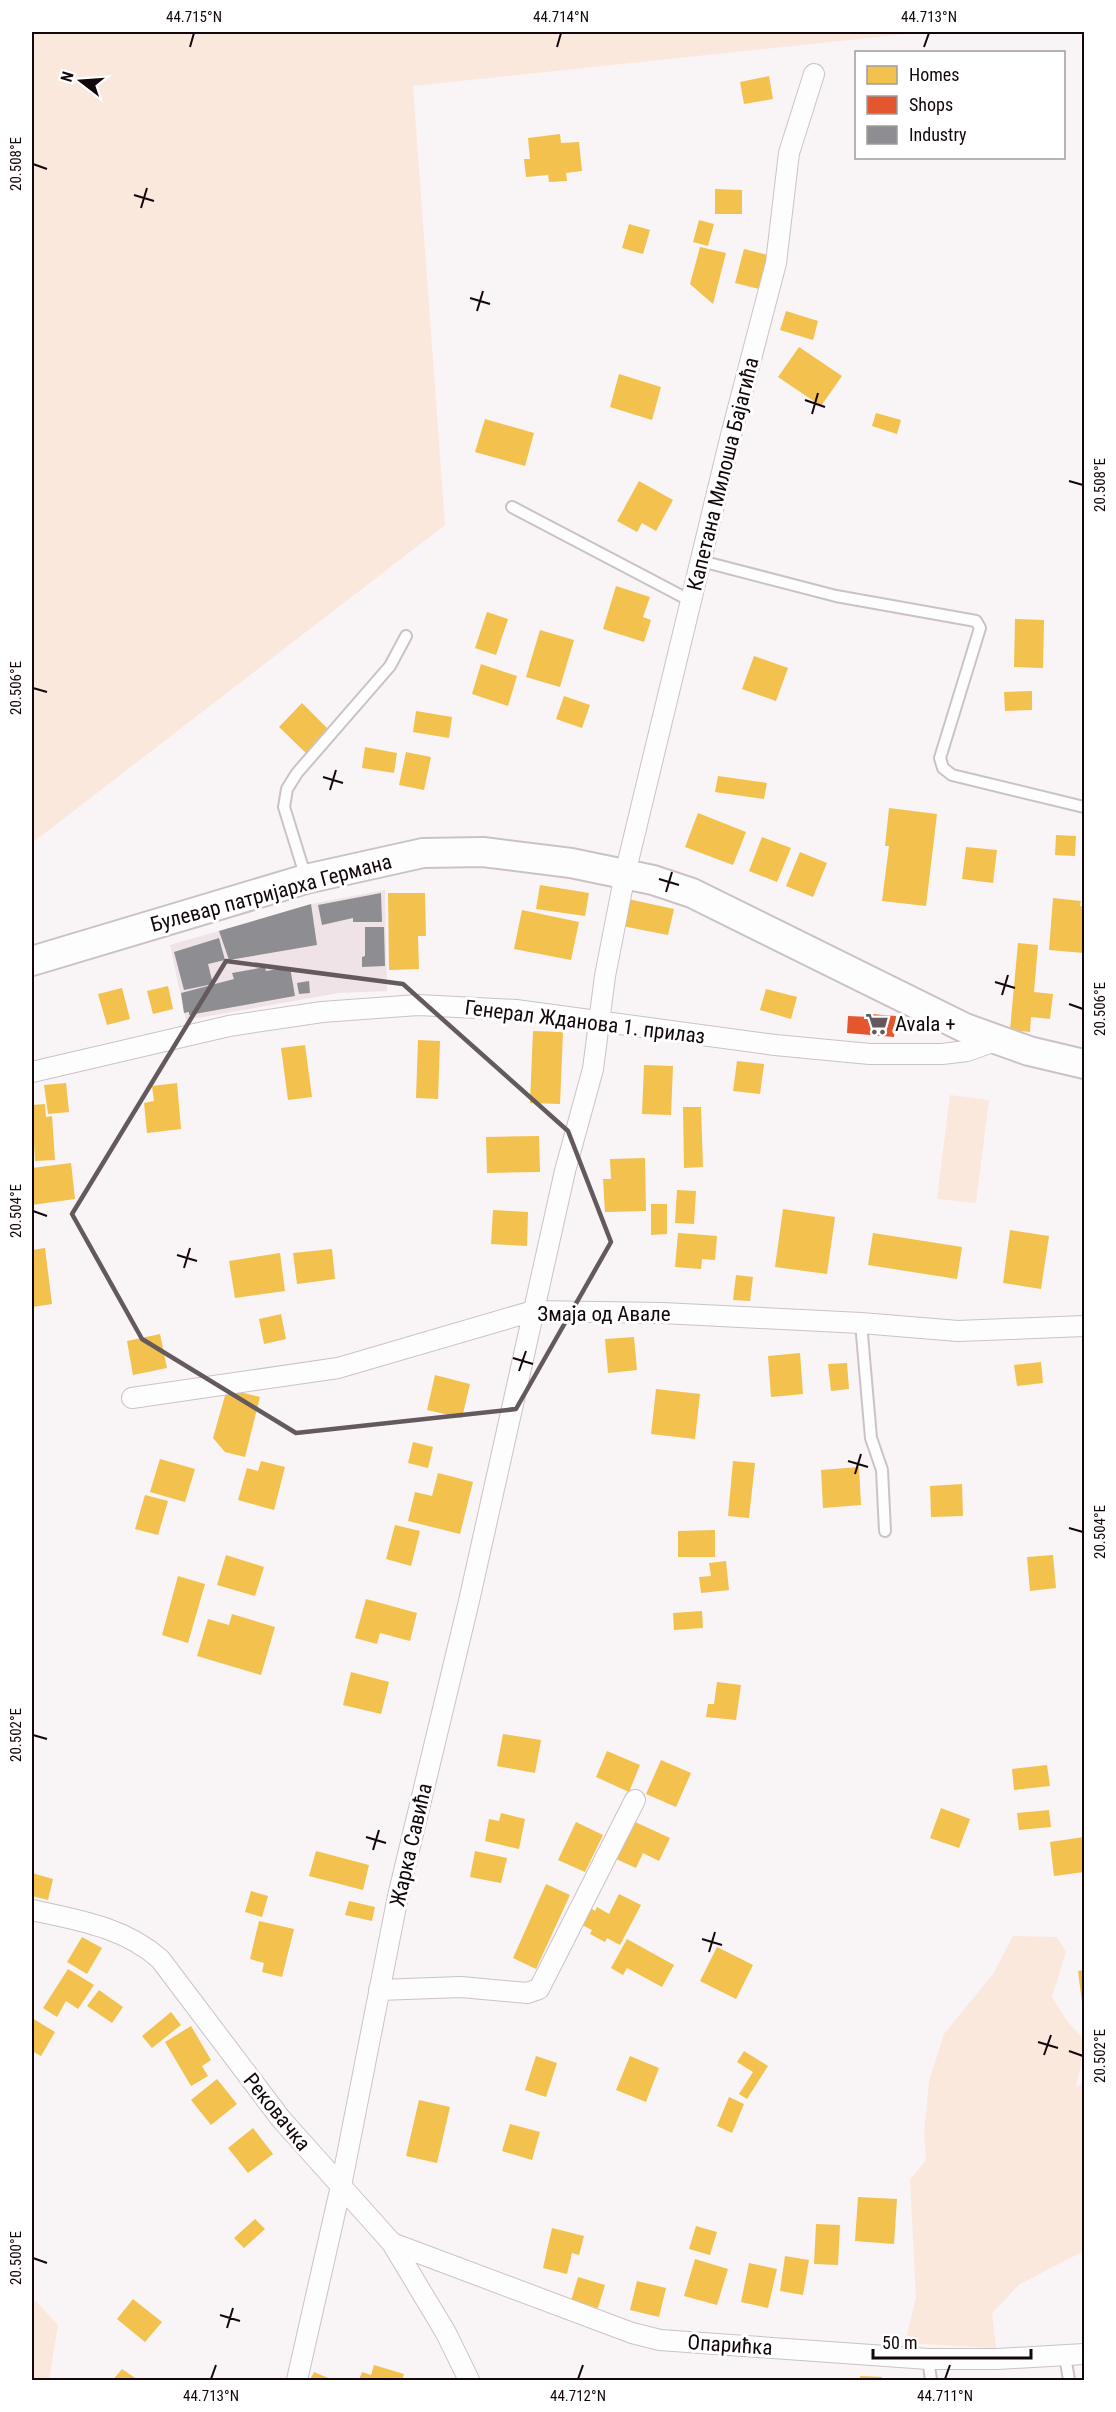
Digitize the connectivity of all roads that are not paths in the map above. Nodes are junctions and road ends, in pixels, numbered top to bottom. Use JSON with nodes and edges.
{"nodes":[{"id":1,"x":814,"y":74,"type":"dead end"},
{"id":2,"x":512,"y":507,"type":"dead end"},
{"id":3,"x":701,"y":561,"type":"junction"},
{"id":4,"x":691,"y":601,"type":"junction"},
{"id":5,"x":406,"y":636,"type":"dead end"},
{"id":6,"x":1084,"y":807,"type":"edge"},
{"id":7,"x":625,"y":874,"type":"junction"},
{"id":8,"x":306,"y":879,"type":"junction"},
{"id":9,"x":32,"y":961,"type":"edge"},
{"id":10,"x":599,"y":1020,"type":"junction"},
{"id":11,"x":998,"y":1040,"type":"junction"},
{"id":12,"x":1084,"y":1064,"type":"edge"},
{"id":13,"x":32,"y":1072,"type":"edge"},
{"id":14,"x":533,"y":1311,"type":"junction"},
{"id":15,"x":861,"y":1323,"type":"junction"},
{"id":16,"x":1084,"y":1326,"type":"edge"},
{"id":17,"x":132,"y":1398,"type":"dead end"},
{"id":18,"x":885,"y":1531,"type":"dead end"},
{"id":19,"x":635,"y":1800,"type":"dead end"},
{"id":20,"x":32,"y":1910,"type":"edge"},
{"id":21,"x":379,"y":1990,"type":"junction"},
{"id":22,"x":341,"y":2186,"type":"junction"},
{"id":23,"x":392,"y":2243,"type":"junction"},
{"id":24,"x":1075,"y":2355,"type":"edge"},
{"id":25,"x":928,"y":2359,"type":"junction"},
{"id":26,"x":297,"y":2380,"type":"edge"},
{"id":27,"x":469,"y":2380,"type":"edge"},
{"id":28,"x":931,"y":2380,"type":"edge"},
{"id":29,"x":1069,"y":2380,"type":"edge"}],
"edges":[{"from":1,"to":3,"type":"street","name":"Капетана Милоша Бајагића"},
{"from":2,"to":4,"type":"lane"},
{"from":3,"to":4,"type":"street","name":"Капетана Милоша Бајагића"},
{"from":3,"to":6,"type":"lane"},
{"from":4,"to":7,"type":"street","name":"Капетана Милоша Бајагића"},
{"from":5,"to":8,"type":"lane"},
{"from":7,"to":8,"type":"main road","name":"Булевар патријарха Германа"},
{"from":7,"to":10,"type":"street","name":"Капетана Милоша Бајагића"},
{"from":7,"to":11,"type":"main road","name":"Булевар патријарха Германа"},
{"from":8,"to":9,"type":"main road","name":"Булевар патријарха Германа"},
{"from":10,"to":11,"type":"street","name":"Генерал Жданова 1. прилаз"},
{"from":10,"to":13,"type":"street","name":"Генерал Жданова 1. прилаз"},
{"from":10,"to":14,"type":"street","name":"Жарка Савића"},
{"from":11,"to":12,"type":"main road","name":"Булевар патријарха Германа"},
{"from":14,"to":15,"type":"street","name":"Змаја од Авале"},
{"from":14,"to":17,"type":"street","name":"Змаја од Авале"},
{"from":14,"to":21,"type":"street","name":"Жарка Савића"},
{"from":15,"to":16,"type":"street","name":"Змаја од Авале"},
{"from":15,"to":18,"type":"lane"},
{"from":19,"to":21,"type":"street"},
{"from":20,"to":22,"type":"street","name":"Рековачка"},
{"from":21,"to":22,"type":"street","name":"Жарка Савића"},
{"from":22,"to":23,"type":"street","name":"Рековачка"},
{"from":22,"to":26,"type":"street","name":"Жарка Савића"},
{"from":23,"to":25,"type":"street","name":"Опарићка"},
{"from":23,"to":27,"type":"street","name":"Рековачка"},
{"from":24,"to":25,"type":"street","name":"Опарићка"},
{"from":24,"to":29,"type":"lane"},
{"from":25,"to":28,"type":"lane"}]}
